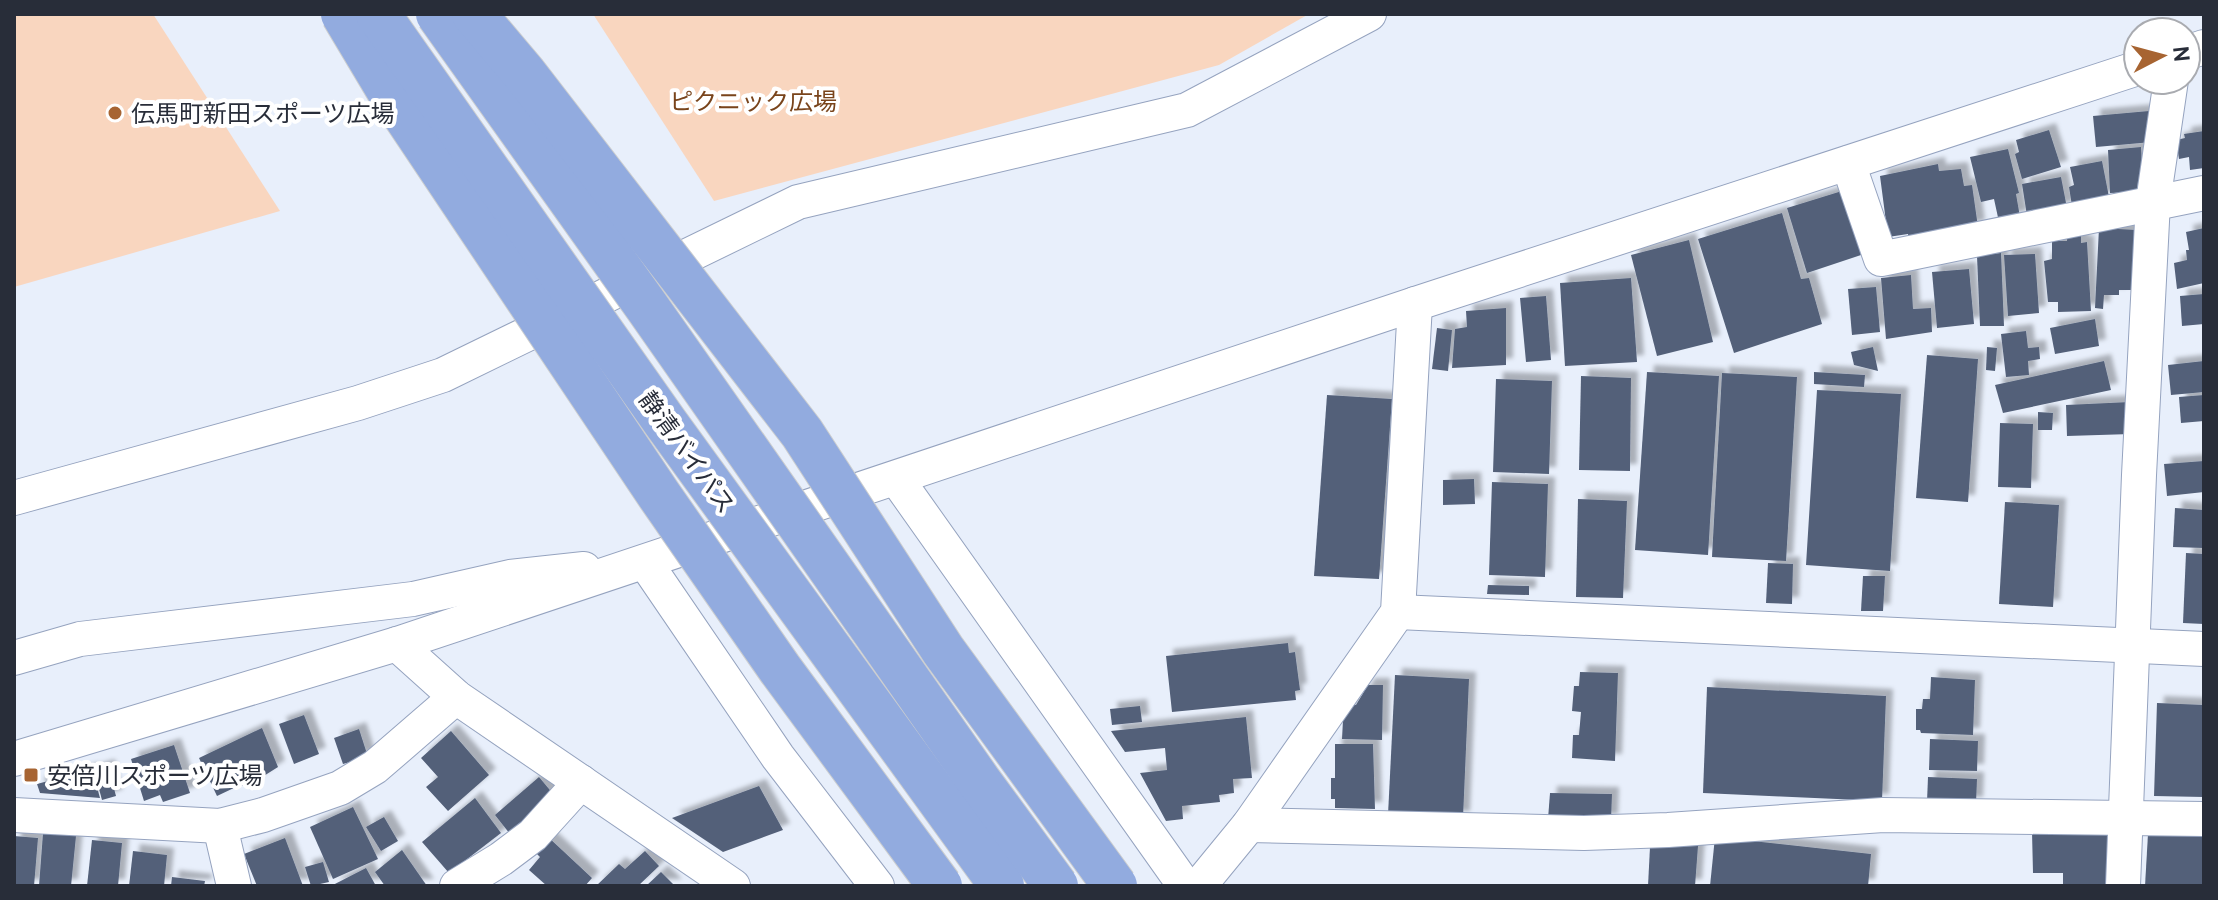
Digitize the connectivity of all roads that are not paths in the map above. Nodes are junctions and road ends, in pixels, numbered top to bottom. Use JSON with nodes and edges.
{"nodes":[{"id":1,"x":343,"y":14,"type":"edge"},
{"id":2,"x":378,"y":14,"type":"edge"},
{"id":3,"x":438,"y":14,"type":"edge"},
{"id":4,"x":474,"y":14,"type":"edge"},
{"id":5,"x":1369,"y":14,"type":"edge"},
{"id":6,"x":2122,"y":73,"type":"edge"},
{"id":7,"x":2169,"y":96,"type":"edge"},
{"id":8,"x":1848,"y":163,"type":"junction"},
{"id":9,"x":2204,"y":193,"type":"edge"},
{"id":10,"x":2153,"y":202,"type":"junction"},
{"id":11,"x":1415,"y":304,"type":"junction"},
{"id":12,"x":896,"y":478,"type":"junction"},
{"id":13,"x":14,"y":498,"type":"edge"},
{"id":14,"x":639,"y":564,"type":"junction"},
{"id":15,"x":1398,"y":612,"type":"junction"},
{"id":16,"x":397,"y":644,"type":"junction"},
{"id":17,"x":2134,"y":645,"type":"junction"},
{"id":18,"x":2204,"y":649,"type":"edge"},
{"id":19,"x":14,"y":658,"type":"edge"},
{"id":20,"x":456,"y":697,"type":"junction"},
{"id":21,"x":14,"y":759,"type":"edge"},
{"id":22,"x":581,"y":782,"type":"junction"},
{"id":23,"x":14,"y":815,"type":"edge"},
{"id":24,"x":2127,"y":818,"type":"junction"},
{"id":25,"x":2204,"y":819,"type":"edge"},
{"id":26,"x":1249,"y":825,"type":"junction"},
{"id":27,"x":220,"y":826,"type":"junction"},
{"id":28,"x":716,"y":881,"type":"edge"},
{"id":29,"x":234,"y":886,"type":"edge"},
{"id":30,"x":457,"y":886,"type":"edge"},
{"id":31,"x":877,"y":886,"type":"edge"},
{"id":32,"x":940,"y":886,"type":"edge"},
{"id":33,"x":1002,"y":886,"type":"edge"},
{"id":34,"x":1056,"y":886,"type":"edge"},
{"id":35,"x":1115,"y":886,"type":"edge"},
{"id":36,"x":1185,"y":886,"type":"edge"},
{"id":37,"x":1199,"y":886,"type":"edge"},
{"id":38,"x":2123,"y":886,"type":"edge"}],
"edges":[{"from":1,"to":32,"type":"highway","bridge":true},
{"from":2,"to":33,"type":"highway","name":"静清バイパス","bridge":true},
{"from":3,"to":34,"type":"highway","name":"静清バイパス","bridge":true},
{"from":4,"to":35,"type":"highway","bridge":true},
{"from":5,"to":13,"type":"street"},
{"from":6,"to":8,"type":"street"},
{"from":7,"to":10,"type":"street"},
{"from":8,"to":10,"type":"street"},
{"from":8,"to":11,"type":"street"},
{"from":9,"to":10,"type":"street"},
{"from":10,"to":17,"type":"street"},
{"from":11,"to":12,"type":"street"},
{"from":11,"to":15,"type":"street"},
{"from":12,"to":14,"type":"street"},
{"from":12,"to":36,"type":"street"},
{"from":14,"to":16,"type":"street"},
{"from":14,"to":19,"type":"street"},
{"from":14,"to":31,"type":"street"},
{"from":15,"to":17,"type":"street"},
{"from":15,"to":26,"type":"street"},
{"from":16,"to":20,"type":"street"},
{"from":16,"to":21,"type":"street"},
{"from":17,"to":18,"type":"street"},
{"from":17,"to":24,"type":"street"},
{"from":20,"to":22,"type":"street"},
{"from":20,"to":27,"type":"street"},
{"from":22,"to":28,"type":"street"},
{"from":22,"to":30,"type":"street"},
{"from":23,"to":27,"type":"street"},
{"from":24,"to":25,"type":"street"},
{"from":24,"to":26,"type":"street"},
{"from":24,"to":38,"type":"street"},
{"from":26,"to":37,"type":"street"},
{"from":27,"to":29,"type":"street"}]}
